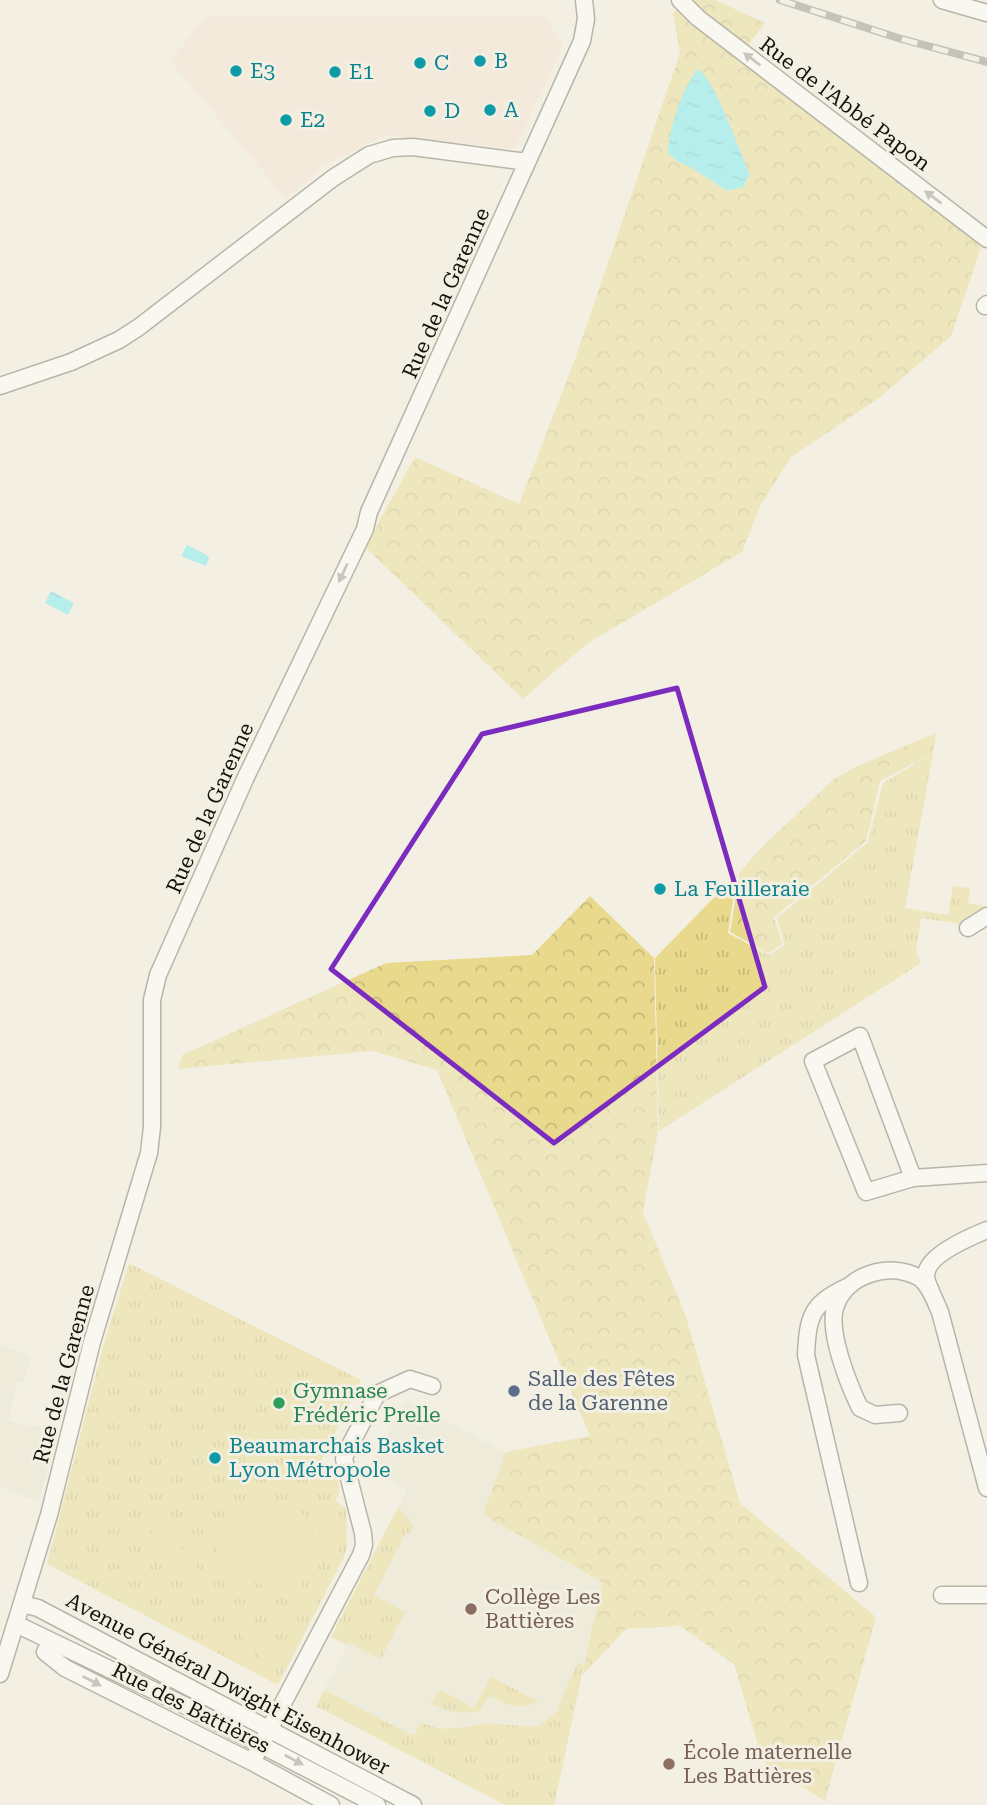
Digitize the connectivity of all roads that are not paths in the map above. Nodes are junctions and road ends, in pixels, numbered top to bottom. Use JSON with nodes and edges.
{"nodes":[{"id":1,"x":584,"y":0,"type":"edge"},
{"id":2,"x":680,"y":0,"type":"edge"},
{"id":3,"x":942,"y":0,"type":"edge"},
{"id":4,"x":987,"y":13,"type":"edge"},
{"id":5,"x":527,"y":162,"type":"junction"},
{"id":6,"x":987,"y":239,"type":"edge"},
{"id":7,"x":0,"y":386,"type":"edge"},
{"id":8,"x":987,"y":916,"type":"edge"},
{"id":9,"x":968,"y":928,"type":"dead end"},
{"id":10,"x":987,"y":1173,"type":"edge"},
{"id":11,"x":913,"y":1178,"type":"junction"},
{"id":12,"x":987,"y":1230,"type":"edge"},
{"id":13,"x":847,"y":1287,"type":"junction"},
{"id":14,"x":932,"y":1294,"type":"junction"},
{"id":15,"x":432,"y":1386,"type":"dead end"},
{"id":16,"x":899,"y":1412,"type":"dead end"},
{"id":17,"x":987,"y":1488,"type":"edge"},
{"id":18,"x":859,"y":1583,"type":"dead end"},
{"id":19,"x":942,"y":1595,"type":"dead end"},
{"id":20,"x":987,"y":1595,"type":"edge"},
{"id":21,"x":22,"y":1604,"type":"junction"},
{"id":22,"x":16,"y":1624,"type":"junction"},
{"id":23,"x":51,"y":1641,"type":"junction"},
{"id":24,"x":0,"y":1674,"type":"edge"},
{"id":25,"x":269,"y":1729,"type":"junction"},
{"id":26,"x":261,"y":1744,"type":"junction"},
{"id":27,"x":252,"y":1762,"type":"junction"},
{"id":28,"x":331,"y":1805,"type":"edge"},
{"id":29,"x":377,"y":1805,"type":"edge"},
{"id":30,"x":413,"y":1805,"type":"edge"}],
"edges":[{"from":1,"to":5,"type":"street","name":"Rue de la Garenne"},
{"from":6,"to":2,"type":"street","name":"Rue de l'Abbé Papon","one_way":true},
{"from":3,"to":4,"type":"street"},
{"from":5,"to":7,"type":"street"},
{"from":5,"to":21,"type":"street","name":"Rue de la Garenne","one_way":true},
{"from":8,"to":9,"type":"street"},
{"from":10,"to":11,"type":"street"},
{"from":11,"to":11,"type":"street"},
{"from":12,"to":14,"type":"street"},
{"from":13,"to":14,"type":"street"},
{"from":13,"to":16,"type":"street"},
{"from":13,"to":18,"type":"street"},
{"from":14,"to":17,"type":"street"},
{"from":15,"to":25,"type":"street"},
{"from":19,"to":20,"type":"street"},
{"from":21,"to":22,"type":"street","name":"Rue de la Garenne"},
{"from":21,"to":25,"type":"street","name":"Avenue Général Dwight Eisenhower"},
{"from":22,"to":23,"type":"street","name":"Avenue Général Dwight Eisenhower"},
{"from":22,"to":24,"type":"street","name":"Rue de la Garenne"},
{"from":23,"to":26,"type":"street","name":"Avenue Général Dwight Eisenhower"},
{"from":23,"to":27,"type":"street","name":"Rue des Battières","one_way":true},
{"from":25,"to":26,"type":"street"},
{"from":25,"to":30,"type":"street","name":"Avenue Général Dwight Eisenhower"},
{"from":26,"to":27,"type":"street"},
{"from":26,"to":29,"type":"street","name":"Avenue Général Dwight Eisenhower","one_way":true},
{"from":27,"to":28,"type":"street","name":"Rue des Battières"}]}
